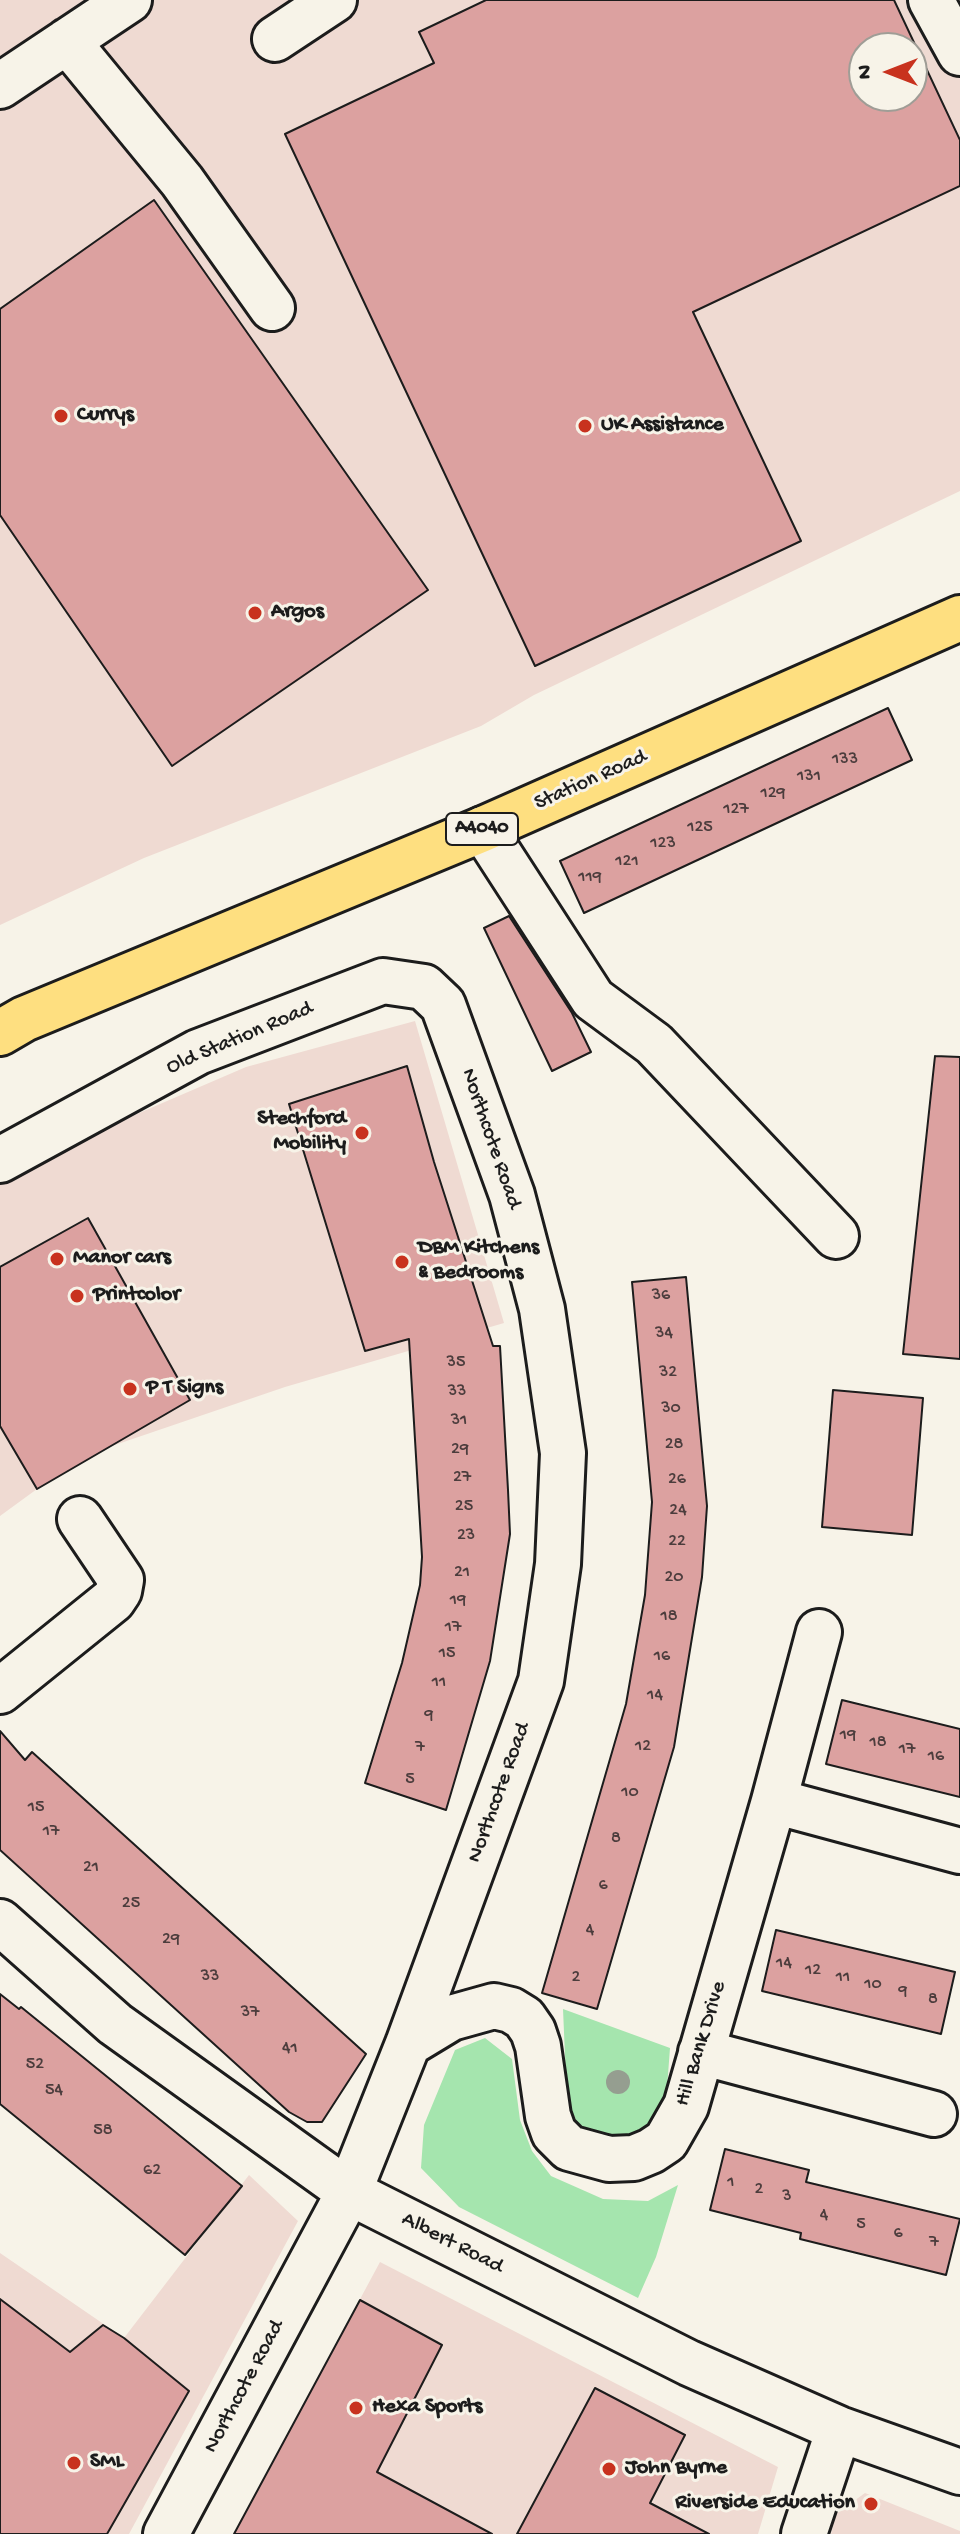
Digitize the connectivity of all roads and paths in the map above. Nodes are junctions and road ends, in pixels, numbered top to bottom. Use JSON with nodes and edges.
{"nodes":[{"id":1,"x":129,"y":0,"type":"edge"},
{"id":2,"x":334,"y":0,"type":"edge"},
{"id":3,"x":931,"y":0,"type":"edge"},
{"id":4,"x":275,"y":39,"type":"dead end"},
{"id":5,"x":67,"y":41,"type":"junction"},
{"id":6,"x":960,"y":53,"type":"edge"},
{"id":7,"x":0,"y":86,"type":"edge"},
{"id":8,"x":272,"y":308,"type":"dead end"},
{"id":9,"x":960,"y":618,"type":"edge"},
{"id":10,"x":483,"y":829,"type":"junction"},
{"id":11,"x":443,"y":1005,"type":"joint"},
{"id":12,"x":0,"y":1033,"type":"edge"},
{"id":13,"x":0,"y":1160,"type":"edge"},
{"id":14,"x":836,"y":1236,"type":"dead end"},
{"id":15,"x":80,"y":1519,"type":"dead end"},
{"id":16,"x":819,"y":1632,"type":"dead end"},
{"id":17,"x":0,"y":1691,"type":"edge"},
{"id":18,"x":774,"y":1801,"type":"junction"},
{"id":19,"x":960,"y":1851,"type":"edge"},
{"id":20,"x":0,"y":1922,"type":"edge"},
{"id":21,"x":408,"y":2044,"type":"junction"},
{"id":22,"x":701,"y":2052,"type":"junction"},
{"id":23,"x":934,"y":2114,"type":"dead end"},
{"id":24,"x":349,"y":2192,"type":"junction"},
{"id":25,"x":839,"y":2429,"type":"junction"},
{"id":26,"x":960,"y":2472,"type":"edge"},
{"id":27,"x":166,"y":2534,"type":"edge"},
{"id":28,"x":804,"y":2534,"type":"edge"}],
"edges":[{"from":1,"to":5,"type":"street"},
{"from":2,"to":4,"type":"street"},
{"from":3,"to":6,"type":"street"},
{"from":5,"to":7,"type":"street"},
{"from":5,"to":8,"type":"street"},
{"from":9,"to":10,"type":"main road","name":"Station Road","number":"A4040"},
{"from":10,"to":12,"type":"main road","name":"Station Road","number":"A4040"},
{"from":10,"to":14,"type":"street"},
{"from":11,"to":13,"type":"street","name":"Old Station Road"},
{"from":11,"to":21,"type":"street","name":"Northcote Road"},
{"from":15,"to":17,"type":"street"},
{"from":16,"to":18,"type":"street","name":"Hill Bank Drive"},
{"from":18,"to":19,"type":"street"},
{"from":18,"to":22,"type":"street","name":"Hill Bank Drive"},
{"from":20,"to":24,"type":"street","name":"Albert Road"},
{"from":21,"to":22,"type":"street","name":"Hill Bank Drive"},
{"from":21,"to":24,"type":"street","name":"Northcote Road"},
{"from":22,"to":23,"type":"street"},
{"from":24,"to":25,"type":"street","name":"Albert Road"},
{"from":24,"to":27,"type":"street","name":"Northcote Road"},
{"from":25,"to":26,"type":"street","name":"Albert Road"},
{"from":25,"to":28,"type":"street"}]}
